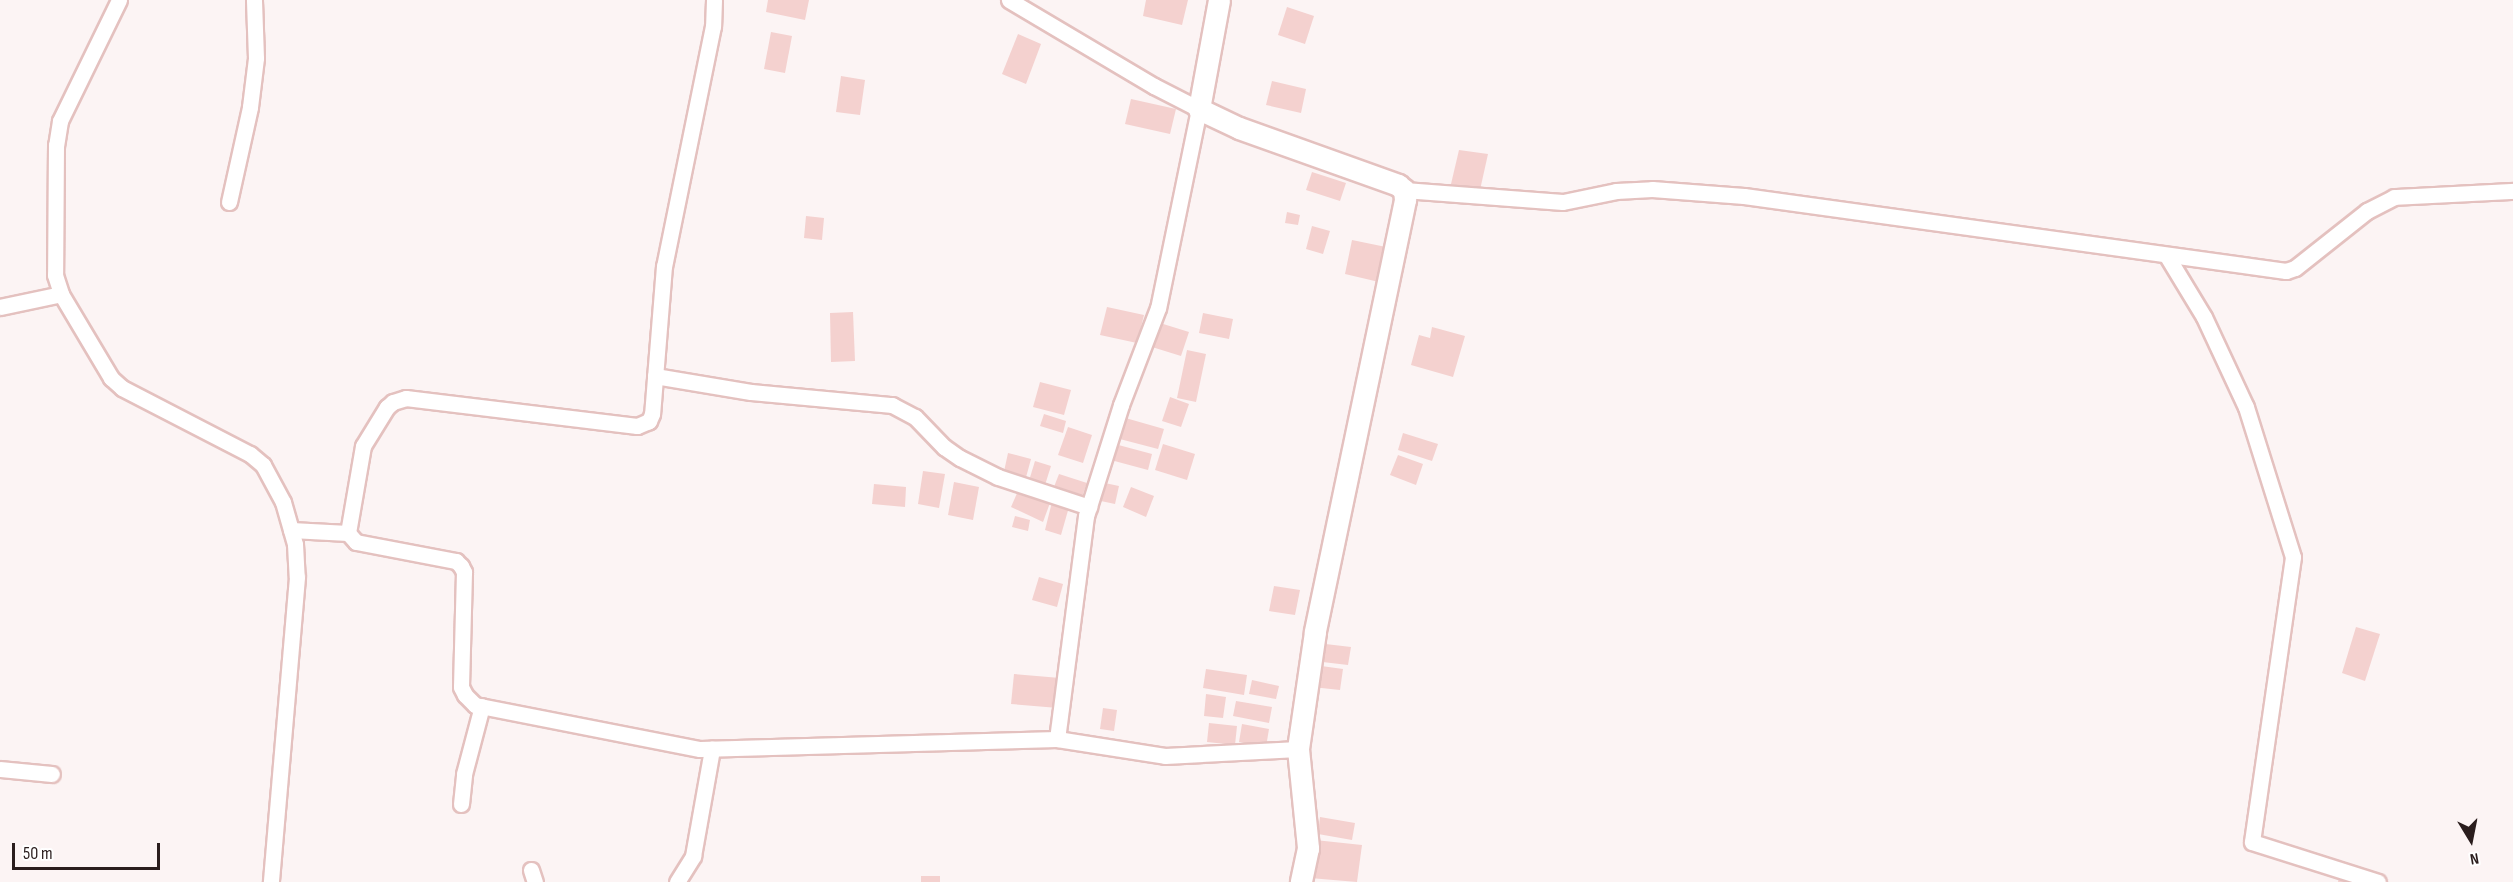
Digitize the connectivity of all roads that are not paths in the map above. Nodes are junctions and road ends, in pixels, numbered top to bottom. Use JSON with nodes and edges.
{"nodes":[{"id":1,"x":118,"y":0,"type":"edge"},
{"id":2,"x":254,"y":0,"type":"edge"},
{"id":3,"x":714,"y":0,"type":"edge"},
{"id":4,"x":1009,"y":0,"type":"edge"},
{"id":5,"x":1219,"y":0,"type":"edge"},
{"id":6,"x":1199,"y":109,"type":"junction"},
{"id":7,"x":1404,"y":190,"type":"junction"},
{"id":8,"x":2513,"y":191,"type":"edge"},
{"id":9,"x":229,"y":202,"type":"dead end"},
{"id":10,"x":2167,"y":256,"type":"junction"},
{"id":11,"x":61,"y":294,"type":"junction"},
{"id":12,"x":0,"y":307,"type":"edge"},
{"id":13,"x":655,"y":376,"type":"junction"},
{"id":14,"x":1089,"y":507,"type":"junction"},
{"id":15,"x":291,"y":530,"type":"junction"},
{"id":16,"x":348,"y":533,"type":"junction"},
{"id":17,"x":482,"y":706,"type":"junction"},
{"id":18,"x":1057,"y":739,"type":"junction"},
{"id":19,"x":1298,"y":748,"type":"junction"},
{"id":20,"x":712,"y":749,"type":"junction"},
{"id":21,"x":0,"y":769,"type":"edge"},
{"id":22,"x":52,"y":774,"type":"dead end"},
{"id":23,"x":460,"y":804,"type":"dead end"},
{"id":24,"x":270,"y":882,"type":"edge"},
{"id":25,"x":677,"y":882,"type":"edge"},
{"id":26,"x":1301,"y":882,"type":"edge"},
{"id":27,"x":2378,"y":882,"type":"edge"}],
"edges":[{"from":1,"to":11,"type":"street"},
{"from":2,"to":9,"type":"street"},
{"from":3,"to":13,"type":"street"},
{"from":4,"to":6,"type":"street"},
{"from":5,"to":6,"type":"street"},
{"from":6,"to":7,"type":"street"},
{"from":6,"to":14,"type":"street"},
{"from":7,"to":10,"type":"street"},
{"from":7,"to":19,"type":"street"},
{"from":8,"to":10,"type":"street"},
{"from":10,"to":27,"type":"street"},
{"from":11,"to":12,"type":"street"},
{"from":11,"to":15,"type":"street"},
{"from":13,"to":14,"type":"street"},
{"from":13,"to":16,"type":"street"},
{"from":14,"to":18,"type":"street"},
{"from":15,"to":16,"type":"street"},
{"from":15,"to":24,"type":"street"},
{"from":16,"to":17,"type":"street"},
{"from":17,"to":20,"type":"street"},
{"from":17,"to":23,"type":"street"},
{"from":18,"to":19,"type":"street"},
{"from":18,"to":20,"type":"street"},
{"from":19,"to":26,"type":"street"},
{"from":20,"to":25,"type":"street"},
{"from":21,"to":22,"type":"street"}]}
